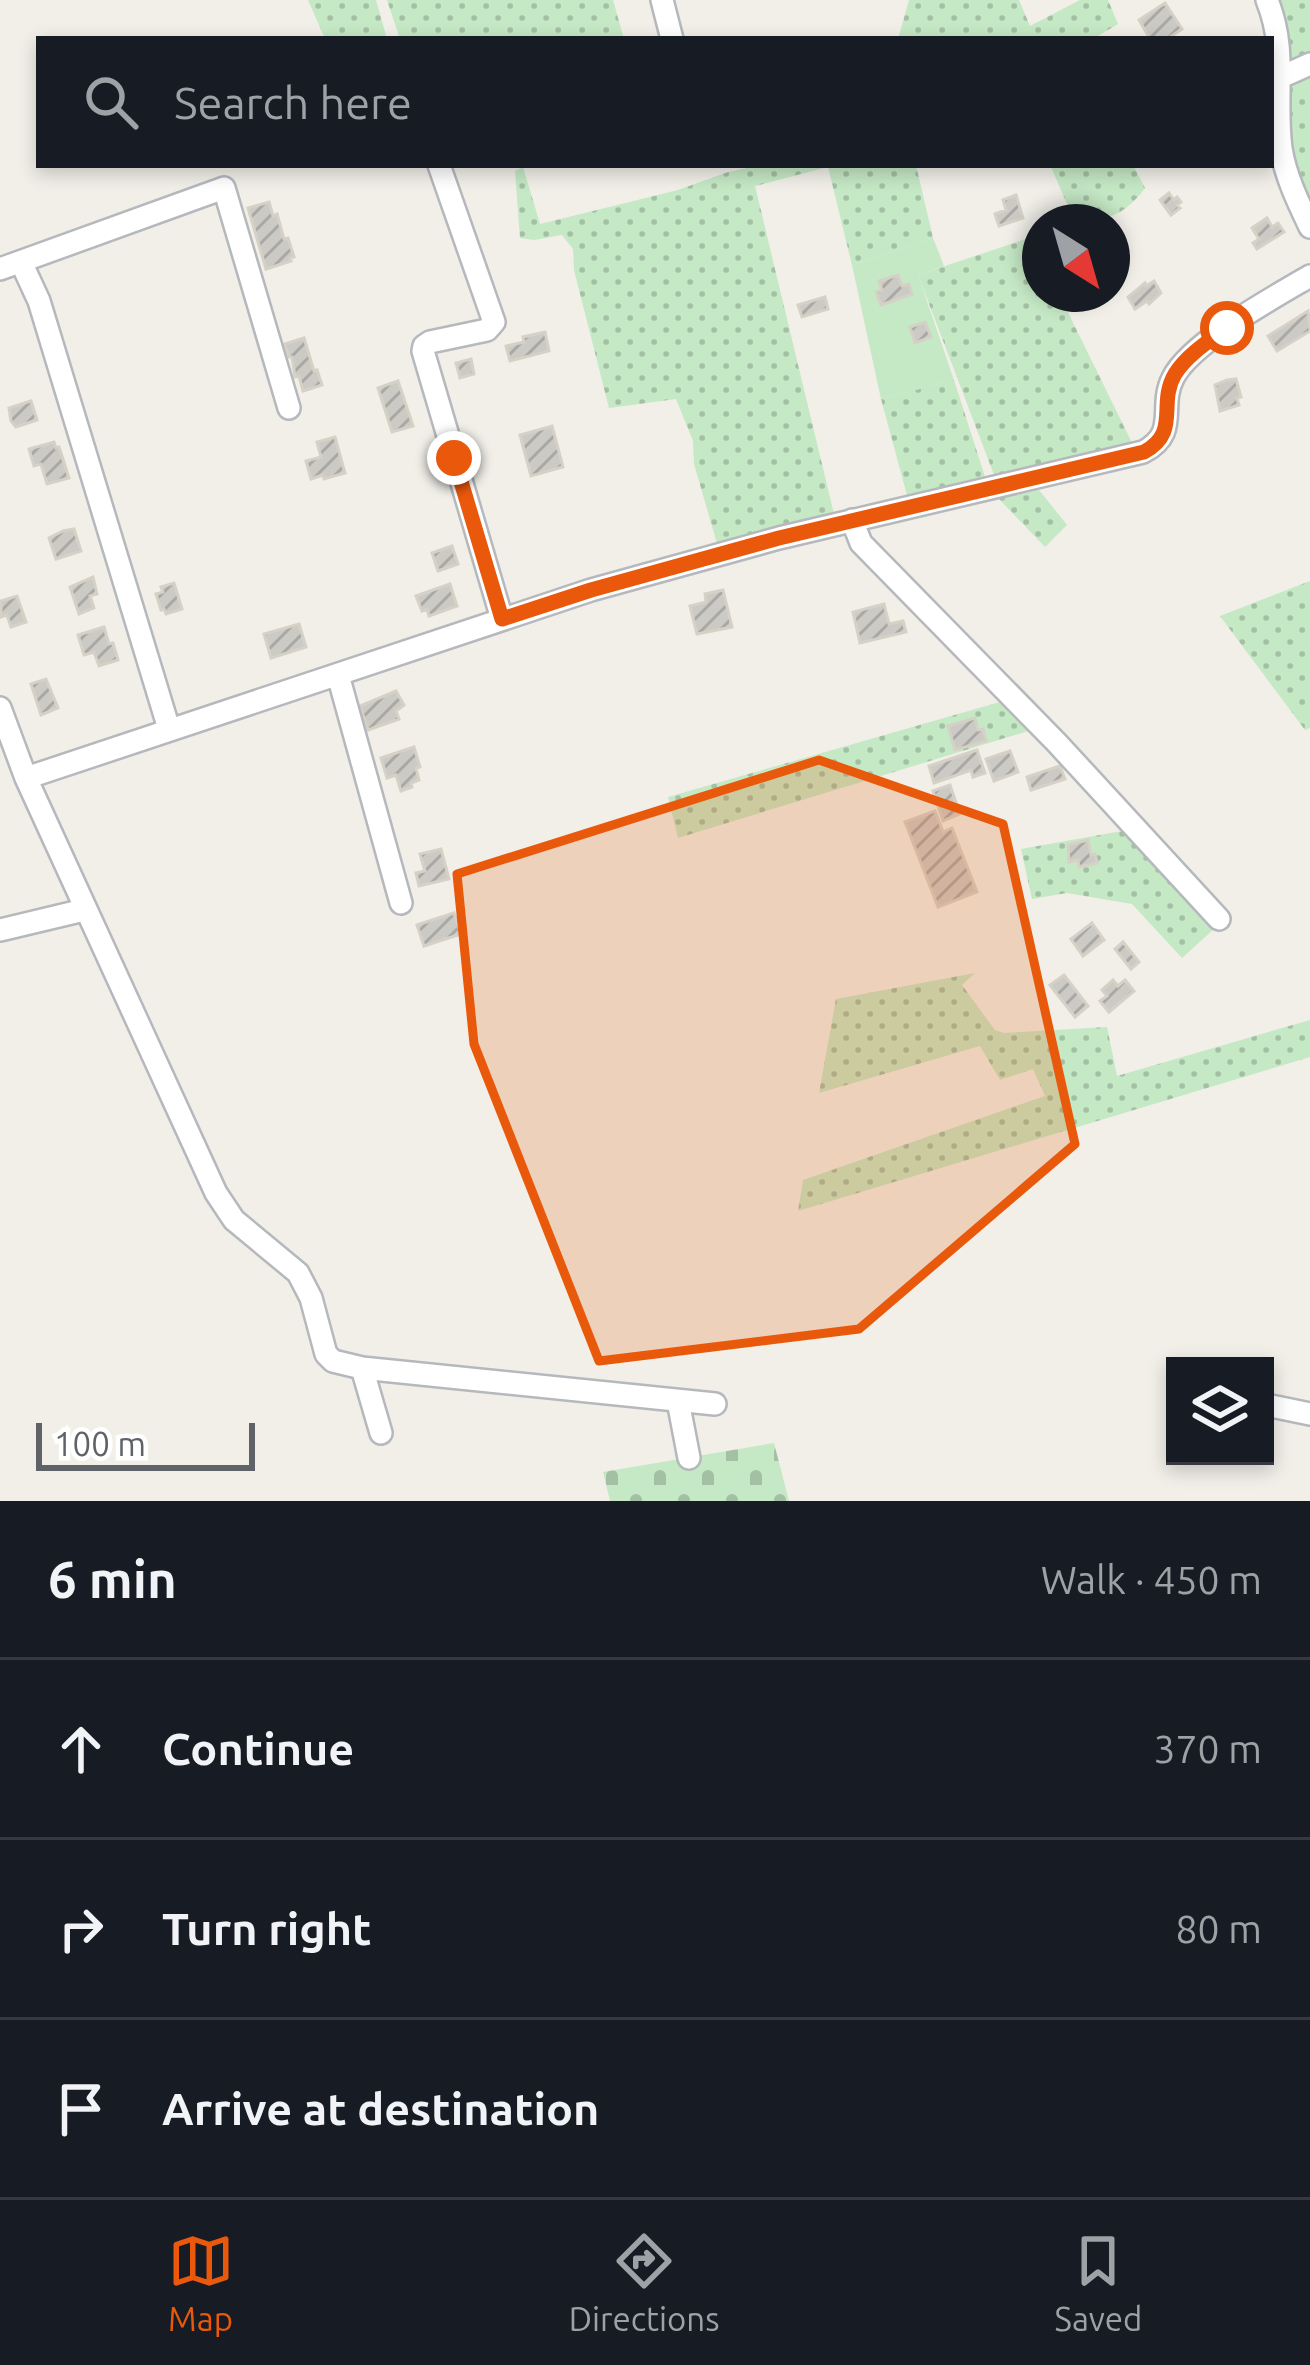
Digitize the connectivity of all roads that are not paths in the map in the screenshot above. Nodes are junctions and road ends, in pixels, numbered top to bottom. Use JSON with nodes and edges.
{"nodes":[{"id":1,"x":662,"y":0,"type":"edge"},
{"id":2,"x":1267,"y":0,"type":"edge"},
{"id":3,"x":671,"y":36,"type":"edge"},
{"id":4,"x":1310,"y":64,"type":"edge"},
{"id":5,"x":1281,"y":77,"type":"junction"},
{"id":6,"x":440,"y":168,"type":"edge"},
{"id":7,"x":1310,"y":226,"type":"edge"},
{"id":8,"x":10,"y":266,"type":"edge"},
{"id":9,"x":1310,"y":276,"type":"edge"},
{"id":10,"x":290,"y":408,"type":"dead end"},
{"id":11,"x":852,"y":520,"type":"junction"},
{"id":12,"x":502,"y":619,"type":"junction"},
{"id":13,"x":338,"y":675,"type":"junction"},
{"id":14,"x":0,"y":708,"type":"edge"},
{"id":15,"x":169,"y":729,"type":"junction"},
{"id":16,"x":26,"y":778,"type":"junction"},
{"id":17,"x":401,"y":903,"type":"dead end"},
{"id":18,"x":85,"y":910,"type":"junction"},
{"id":19,"x":1219,"y":920,"type":"dead end"},
{"id":20,"x":0,"y":930,"type":"edge"},
{"id":21,"x":362,"y":1368,"type":"junction"},
{"id":22,"x":679,"y":1401,"type":"junction"},
{"id":23,"x":715,"y":1404,"type":"dead end"},
{"id":24,"x":1274,"y":1407,"type":"edge"},
{"id":25,"x":1310,"y":1414,"type":"edge"},
{"id":26,"x":381,"y":1433,"type":"dead end"},
{"id":27,"x":689,"y":1458,"type":"dead end"}],
"edges":[{"from":1,"to":3,"type":"street"},
{"from":2,"to":5,"type":"street"},
{"from":4,"to":5,"type":"street"},
{"from":5,"to":7,"type":"street"},
{"from":6,"to":12,"type":"street"},
{"from":8,"to":10,"type":"street"},
{"from":8,"to":15,"type":"street"},
{"from":9,"to":11,"type":"street"},
{"from":11,"to":12,"type":"street"},
{"from":11,"to":19,"type":"street"},
{"from":12,"to":13,"type":"street"},
{"from":13,"to":15,"type":"street"},
{"from":13,"to":17,"type":"street"},
{"from":14,"to":16,"type":"street"},
{"from":15,"to":16,"type":"street"},
{"from":16,"to":18,"type":"street"},
{"from":18,"to":20,"type":"street"},
{"from":18,"to":21,"type":"street"},
{"from":21,"to":22,"type":"street"},
{"from":21,"to":26,"type":"street"},
{"from":22,"to":23,"type":"street"},
{"from":22,"to":27,"type":"street"},
{"from":24,"to":25,"type":"street"}]}
